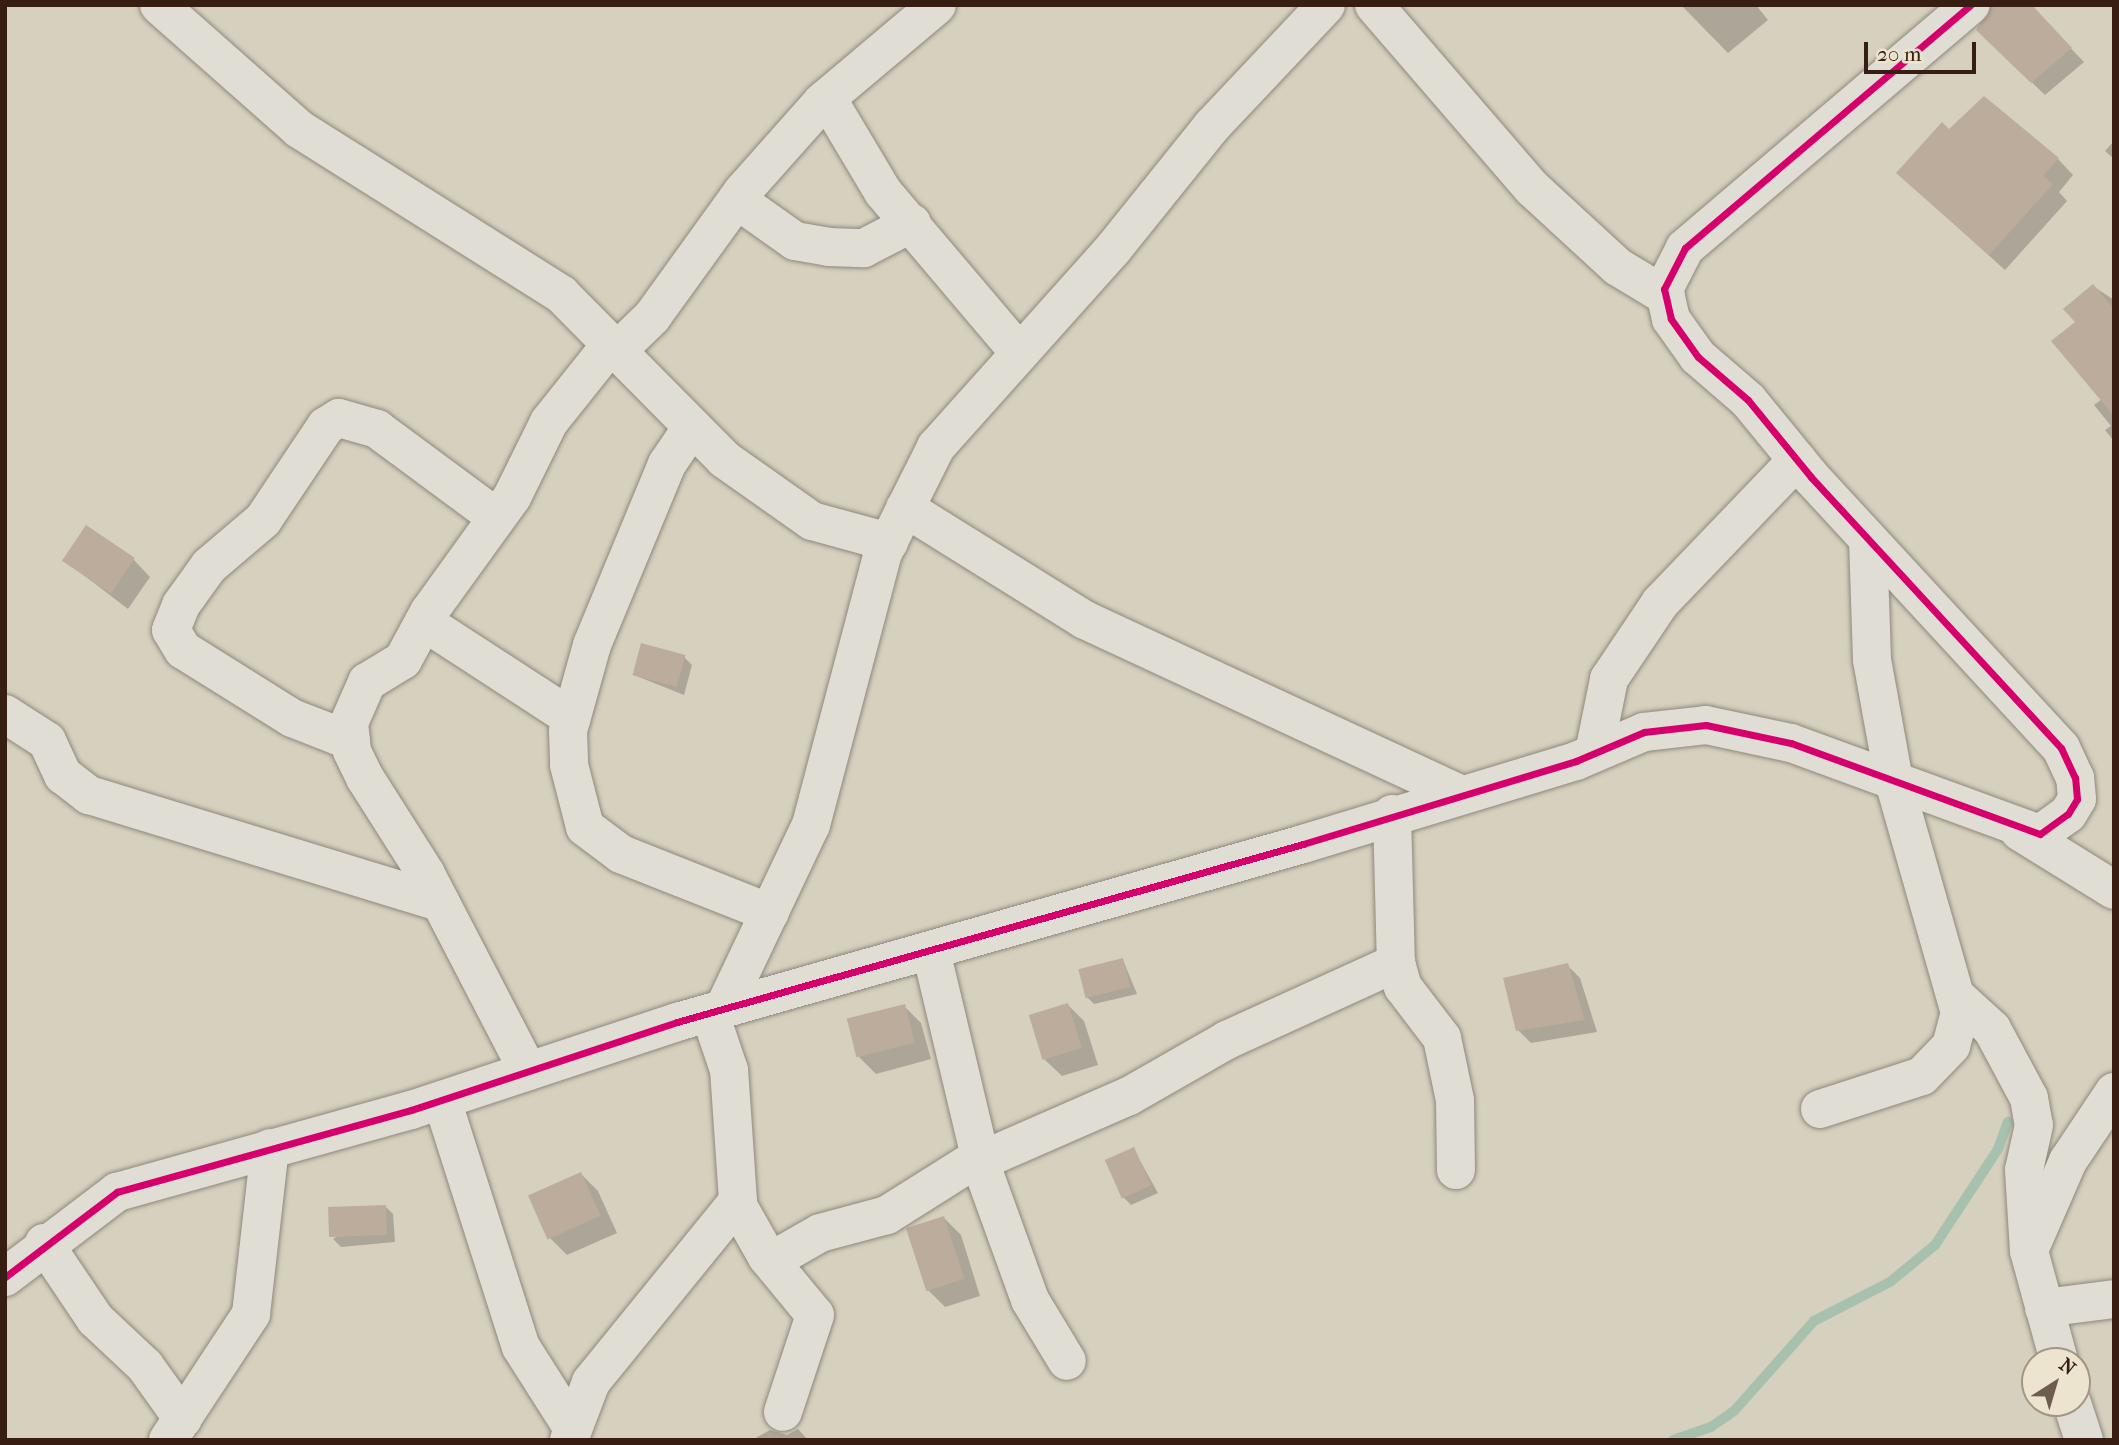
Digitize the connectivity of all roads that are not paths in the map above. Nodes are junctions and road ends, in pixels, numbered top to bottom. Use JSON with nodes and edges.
{"nodes":[{"id":1,"x":159,"y":5,"type":"edge"},
{"id":2,"x":937,"y":5,"type":"edge"},
{"id":3,"x":1326,"y":5,"type":"edge"},
{"id":4,"x":1374,"y":5,"type":"edge"},
{"id":5,"x":1972,"y":5,"type":"edge"},
{"id":6,"x":827,"y":99,"type":"junction"},
{"id":7,"x":737,"y":200,"type":"junction"},
{"id":8,"x":912,"y":223,"type":"junction"},
{"id":9,"x":1666,"y":296,"type":"junction"},
{"id":10,"x":615,"y":346,"type":"junction"},
{"id":11,"x":1018,"y":351,"type":"junction"},
{"id":12,"x":692,"y":427,"type":"junction"},
{"id":13,"x":1797,"y":460,"type":"junction"},
{"id":14,"x":905,"y":508,"type":"junction"},
{"id":15,"x":496,"y":517,"type":"junction"},
{"id":16,"x":1868,"y":540,"type":"junction"},
{"id":17,"x":889,"y":542,"type":"junction"},
{"id":18,"x":424,"y":622,"type":"junction"},
{"id":19,"x":5,"y":713,"type":"edge"},
{"id":20,"x":572,"y":718,"type":"junction"},
{"id":21,"x":351,"y":741,"type":"junction"},
{"id":22,"x":1594,"y":753,"type":"junction"},
{"id":23,"x":1894,"y":781,"type":"junction"},
{"id":24,"x":1459,"y":794,"type":"junction"},
{"id":25,"x":1392,"y":814,"type":"junction"},
{"id":26,"x":2019,"y":831,"type":"junction"},
{"id":27,"x":2114,"y":890,"type":"edge"},
{"id":28,"x":440,"y":902,"type":"junction"},
{"id":29,"x":770,"y":913,"type":"junction"},
{"id":30,"x":931,"y":951,"type":"junction"},
{"id":31,"x":1396,"y":963,"type":"junction"},
{"id":32,"x":1958,"y":998,"type":"junction"},
{"id":33,"x":717,"y":1012,"type":"junction"},
{"id":34,"x":528,"y":1071,"type":"junction"},
{"id":35,"x":2114,"y":1091,"type":"edge"},
{"id":36,"x":442,"y":1100,"type":"junction"},
{"id":37,"x":2030,"y":1104,"type":"junction"},
{"id":38,"x":1820,"y":1109,"type":"dead end"},
{"id":39,"x":2100,"y":1134,"type":"edge"},
{"id":40,"x":270,"y":1148,"type":"junction"},
{"id":41,"x":980,"y":1159,"type":"junction"},
{"id":42,"x":1456,"y":1170,"type":"dead end"},
{"id":43,"x":737,"y":1204,"type":"junction"},
{"id":44,"x":2029,"y":1251,"type":"junction"},
{"id":45,"x":21,"y":1256,"type":"edge"},
{"id":46,"x":771,"y":1261,"type":"junction"},
{"id":47,"x":2114,"y":1299,"type":"edge"},
{"id":48,"x":2044,"y":1308,"type":"junction"},
{"id":49,"x":2055,"y":1347,"type":"edge"},
{"id":50,"x":1067,"y":1361,"type":"dead end"},
{"id":51,"x":783,"y":1412,"type":"dead end"},
{"id":52,"x":2077,"y":1417,"type":"edge"},
{"id":53,"x":175,"y":1429,"type":"edge"},
{"id":54,"x":571,"y":1434,"type":"edge"},
{"id":55,"x":2084,"y":1440,"type":"edge"}],
"edges":[{"from":1,"to":10,"type":"street"},
{"from":2,"to":6,"type":"street"},
{"from":3,"to":11,"type":"street"},
{"from":4,"to":9,"type":"street"},
{"from":5,"to":9,"type":"street"},
{"from":6,"to":7,"type":"street"},
{"from":6,"to":8,"type":"street"},
{"from":7,"to":8,"type":"street"},
{"from":7,"to":10,"type":"street"},
{"from":8,"to":11,"type":"street"},
{"from":9,"to":13,"type":"street"},
{"from":10,"to":12,"type":"street"},
{"from":10,"to":15,"type":"street"},
{"from":11,"to":14,"type":"street"},
{"from":12,"to":17,"type":"street"},
{"from":12,"to":20,"type":"street"},
{"from":13,"to":16,"type":"street"},
{"from":13,"to":22,"type":"street"},
{"from":14,"to":17,"type":"street"},
{"from":14,"to":24,"type":"street"},
{"from":15,"to":18,"type":"street"},
{"from":15,"to":21,"type":"street"},
{"from":16,"to":23,"type":"street"},
{"from":16,"to":26,"type":"street"},
{"from":17,"to":29,"type":"street"},
{"from":18,"to":20,"type":"street"},
{"from":18,"to":21,"type":"street"},
{"from":19,"to":28,"type":"street"},
{"from":20,"to":29,"type":"street"},
{"from":21,"to":28,"type":"street"},
{"from":22,"to":23,"type":"street"},
{"from":22,"to":24,"type":"street"},
{"from":23,"to":26,"type":"street"},
{"from":23,"to":32,"type":"street"},
{"from":24,"to":25,"type":"street"},
{"from":25,"to":30,"type":"street"},
{"from":25,"to":31,"type":"street"},
{"from":26,"to":27,"type":"street"},
{"from":28,"to":34,"type":"street"},
{"from":29,"to":33,"type":"street"},
{"from":30,"to":33,"type":"street"},
{"from":30,"to":41,"type":"street"},
{"from":31,"to":41,"type":"street"},
{"from":31,"to":42,"type":"street"},
{"from":32,"to":37,"type":"street"},
{"from":32,"to":38,"type":"street"},
{"from":33,"to":34,"type":"street"},
{"from":33,"to":43,"type":"street"},
{"from":34,"to":36,"type":"street"},
{"from":35,"to":39,"type":"street"},
{"from":36,"to":40,"type":"street"},
{"from":36,"to":54,"type":"street"},
{"from":37,"to":39,"type":"street"},
{"from":37,"to":44,"type":"street"},
{"from":39,"to":44,"type":"street"},
{"from":40,"to":45,"type":"street"},
{"from":40,"to":53,"type":"street"},
{"from":41,"to":46,"type":"street"},
{"from":41,"to":50,"type":"street"},
{"from":43,"to":46,"type":"street"},
{"from":43,"to":54,"type":"street"},
{"from":44,"to":48,"type":"street"},
{"from":45,"to":53,"type":"street"},
{"from":46,"to":51,"type":"street"},
{"from":47,"to":48,"type":"street"},
{"from":48,"to":49,"type":"street"},
{"from":52,"to":55,"type":"street"}]}
